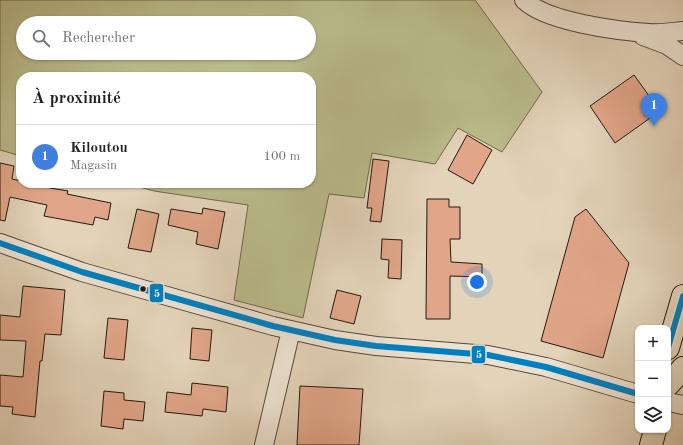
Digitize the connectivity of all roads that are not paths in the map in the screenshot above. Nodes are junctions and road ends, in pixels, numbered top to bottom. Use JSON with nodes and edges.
{"nodes":[{"id":1,"x":524,"y":0,"type":"edge"},
{"id":2,"x":625,"y":30,"type":"junction"},
{"id":3,"x":683,"y":31,"type":"edge"},
{"id":4,"x":683,"y":56,"type":"edge"},
{"id":5,"x":0,"y":243,"type":"edge"},
{"id":6,"x":683,"y":296,"type":"edge"},
{"id":7,"x":291,"y":330,"type":"junction"},
{"id":8,"x":671,"y":338,"type":"edge"},
{"id":9,"x":683,"y":368,"type":"edge"},
{"id":10,"x":671,"y":382,"type":"edge"},
{"id":11,"x":635,"y":393,"type":"edge"},
{"id":12,"x":671,"y":403,"type":"edge"},
{"id":13,"x":683,"y":405,"type":"edge"},
{"id":14,"x":654,"y":433,"type":"edge"},
{"id":15,"x":264,"y":445,"type":"edge"},
{"id":16,"x":650,"y":445,"type":"edge"}],
"edges":[{"from":1,"to":2,"type":"street"},
{"from":2,"to":3,"type":"street"},
{"from":2,"to":4,"type":"street"},
{"from":5,"to":7,"type":"street"},
{"from":6,"to":8,"type":"main road"},
{"from":7,"to":11,"type":"street"},
{"from":7,"to":15,"type":"street"},
{"from":9,"to":10,"type":"main road"},
{"from":12,"to":13,"type":"street"},
{"from":14,"to":16,"type":"main road"}]}
